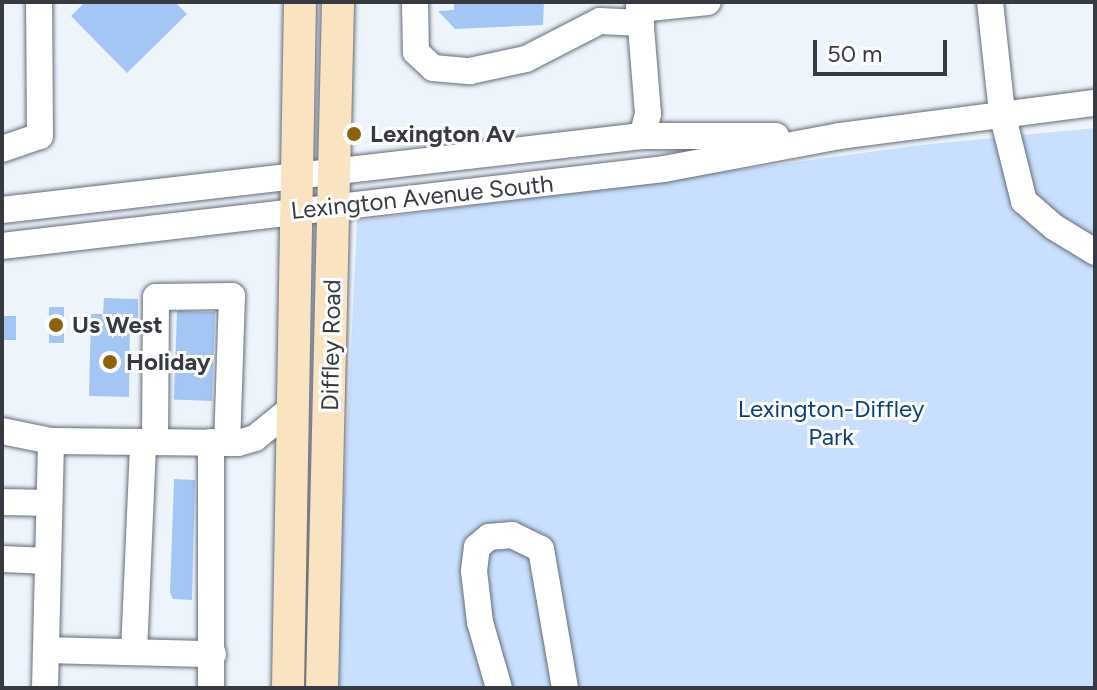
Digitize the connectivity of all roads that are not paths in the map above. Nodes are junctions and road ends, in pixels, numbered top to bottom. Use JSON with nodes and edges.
{"nodes":[{"id":1,"x":39,"y":2,"type":"edge"},
{"id":2,"x":300,"y":2,"type":"edge"},
{"id":3,"x":338,"y":2,"type":"edge"},
{"id":4,"x":415,"y":2,"type":"edge"},
{"id":5,"x":584,"y":2,"type":"edge"},
{"id":6,"x":708,"y":2,"type":"edge"},
{"id":7,"x":990,"y":2,"type":"edge"},
{"id":8,"x":640,"y":11,"type":"edge"},
{"id":9,"x":583,"y":30,"type":"junction"},
{"id":10,"x":1095,"y":103,"type":"edge"},
{"id":11,"x":1002,"y":113,"type":"junction"},
{"id":12,"x":642,"y":136,"type":"junction"},
{"id":13,"x":840,"y":136,"type":"junction"},
{"id":14,"x":2,"y":149,"type":"edge"},
{"id":15,"x":335,"y":169,"type":"junction"},
{"id":16,"x":296,"y":173,"type":"junction"},
{"id":17,"x":334,"y":208,"type":"junction"},
{"id":18,"x":2,"y":210,"type":"edge"},
{"id":19,"x":296,"y":211,"type":"junction"},
{"id":20,"x":2,"y":246,"type":"edge"},
{"id":21,"x":1095,"y":252,"type":"edge"},
{"id":22,"x":291,"y":409,"type":"junction"},
{"id":23,"x":2,"y":431,"type":"edge"},
{"id":24,"x":51,"y":441,"type":"junction"},
{"id":25,"x":149,"y":442,"type":"junction"},
{"id":26,"x":219,"y":443,"type":"junction"},
{"id":27,"x":2,"y":502,"type":"edge"},
{"id":28,"x":49,"y":503,"type":"junction"},
{"id":29,"x":2,"y":559,"type":"edge"},
{"id":30,"x":48,"y":561,"type":"junction"},
{"id":31,"x":46,"y":650,"type":"junction"},
{"id":32,"x":134,"y":652,"type":"junction"},
{"id":33,"x":213,"y":654,"type":"junction"},
{"id":34,"x":45,"y":688,"type":"edge"},
{"id":35,"x":211,"y":688,"type":"edge"},
{"id":36,"x":288,"y":688,"type":"edge"},
{"id":37,"x":322,"y":688,"type":"edge"},
{"id":38,"x":499,"y":688,"type":"edge"},
{"id":39,"x":565,"y":688,"type":"edge"}],
"edges":[{"from":1,"to":14,"type":"street"},
{"from":2,"to":16,"type":"main road","name":"Diffley Road"},
{"from":3,"to":15,"type":"main road","name":"Diffley Road"},
{"from":4,"to":9,"type":"street"},
{"from":5,"to":9,"type":"street"},
{"from":6,"to":8,"type":"street"},
{"from":7,"to":11,"type":"street"},
{"from":8,"to":9,"type":"street"},
{"from":8,"to":12,"type":"street"},
{"from":10,"to":11,"type":"street","name":"Lexington Avenue South"},
{"from":11,"to":13,"type":"street","name":"Lexington Avenue South"},
{"from":11,"to":21,"type":"street"},
{"from":12,"to":13,"type":"street","name":"Lexington Avenue South"},
{"from":12,"to":15,"type":"street","name":"Lexington Avenue South"},
{"from":13,"to":17,"type":"street","name":"Lexington Avenue South"},
{"from":15,"to":16,"type":"street","name":"Lexington Avenue South"},
{"from":15,"to":17,"type":"main road","name":"Diffley Road"},
{"from":16,"to":18,"type":"street","name":"Lexington Avenue South"},
{"from":16,"to":19,"type":"main road","name":"Diffley Road"},
{"from":17,"to":19,"type":"street","name":"Lexington Avenue South"},
{"from":17,"to":37,"type":"main road","name":"Diffley Road"},
{"from":19,"to":20,"type":"street","name":"Lexington Avenue South"},
{"from":19,"to":22,"type":"main road","name":"Diffley Road"},
{"from":22,"to":26,"type":"street"},
{"from":22,"to":36,"type":"main road","name":"Diffley Road"},
{"from":23,"to":24,"type":"street"},
{"from":24,"to":25,"type":"street"},
{"from":24,"to":28,"type":"street"},
{"from":25,"to":26,"type":"street"},
{"from":25,"to":26,"type":"street"},
{"from":25,"to":32,"type":"street"},
{"from":26,"to":33,"type":"street"},
{"from":27,"to":28,"type":"street"},
{"from":28,"to":30,"type":"street"},
{"from":29,"to":30,"type":"street"},
{"from":30,"to":31,"type":"street"},
{"from":31,"to":32,"type":"street"},
{"from":31,"to":34,"type":"street"},
{"from":32,"to":33,"type":"street"},
{"from":33,"to":35,"type":"street"},
{"from":38,"to":39,"type":"street"}]}
